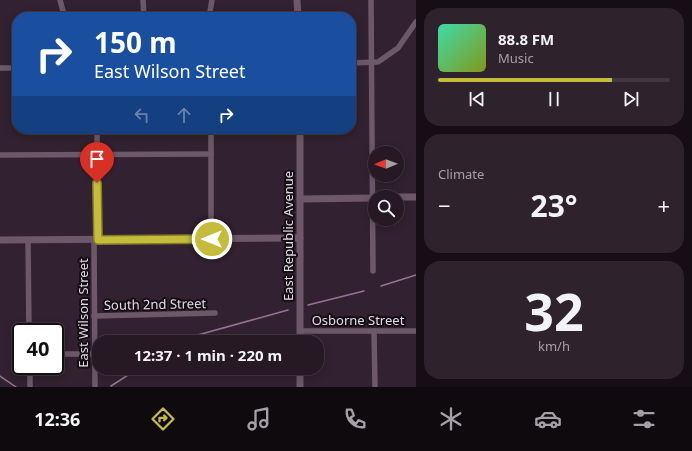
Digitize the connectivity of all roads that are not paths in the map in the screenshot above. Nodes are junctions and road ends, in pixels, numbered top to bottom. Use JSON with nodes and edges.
{"nodes":[{"id":1,"x":60,"y":0,"type":"edge"},
{"id":2,"x":143,"y":0,"type":"edge"},
{"id":3,"x":212,"y":0,"type":"edge"},
{"id":4,"x":298,"y":0,"type":"edge"},
{"id":5,"x":371,"y":0,"type":"edge"},
{"id":6,"x":64,"y":12,"type":"edge"},
{"id":7,"x":144,"y":12,"type":"edge"},
{"id":8,"x":210,"y":12,"type":"edge"},
{"id":9,"x":298,"y":12,"type":"edge"},
{"id":10,"x":416,"y":22,"type":"edge"},
{"id":11,"x":356,"y":63,"type":"edge"},
{"id":12,"x":372,"y":63,"type":"junction"},
{"id":13,"x":0,"y":68,"type":"edge"},
{"id":14,"x":12,"y":68,"type":"edge"},
{"id":15,"x":97,"y":134,"type":"edge"},
{"id":16,"x":211,"y":134,"type":"edge"},
{"id":17,"x":300,"y":134,"type":"edge"},
{"id":18,"x":211,"y":154,"type":"junction"},
{"id":19,"x":0,"y":155,"type":"edge"},
{"id":20,"x":97,"y":155,"type":"junction"},
{"id":21,"x":374,"y":190,"type":"edge"},
{"id":22,"x":416,"y":197,"type":"edge"},
{"id":23,"x":368,"y":198,"type":"edge"},
{"id":24,"x":404,"y":198,"type":"edge"},
{"id":25,"x":300,"y":199,"type":"junction"},
{"id":26,"x":374,"y":226,"type":"edge"},
{"id":27,"x":300,"y":238,"type":"junction"},
{"id":28,"x":212,"y":239,"type":"junction"},
{"id":29,"x":0,"y":240,"type":"edge"},
{"id":30,"x":28,"y":240,"type":"junction"},
{"id":31,"x":96,"y":240,"type":"junction"},
{"id":32,"x":373,"y":271,"type":"dead end"},
{"id":33,"x":215,"y":313,"type":"dead end"},
{"id":34,"x":94,"y":316,"type":"junction"},
{"id":35,"x":29,"y":323,"type":"edge"},
{"id":36,"x":300,"y":331,"type":"junction"},
{"id":37,"x":416,"y":331,"type":"edge"},
{"id":38,"x":374,"y":332,"type":"junction"},
{"id":39,"x":94,"y":335,"type":"edge"},
{"id":40,"x":300,"y":335,"type":"edge"},
{"id":41,"x":64,"y":354,"type":"edge"},
{"id":42,"x":92,"y":354,"type":"edge"},
{"id":43,"x":30,"y":375,"type":"edge"},
{"id":44,"x":95,"y":375,"type":"edge"},
{"id":45,"x":300,"y":375,"type":"edge"},
{"id":46,"x":30,"y":387,"type":"edge"},
{"id":47,"x":95,"y":387,"type":"edge"},
{"id":48,"x":300,"y":387,"type":"edge"},
{"id":49,"x":375,"y":387,"type":"edge"}],
"edges":[{"from":1,"to":6,"type":"street"},
{"from":2,"to":7,"type":"street"},
{"from":3,"to":8,"type":"street"},
{"from":4,"to":9,"type":"street"},
{"from":5,"to":12,"type":"street"},
{"from":10,"to":12,"type":"street"},
{"from":11,"to":12,"type":"street"},
{"from":12,"to":21,"type":"street"},
{"from":13,"to":14,"type":"street"},
{"from":15,"to":20,"type":"street","name":"East Wilson Street"},
{"from":16,"to":18,"type":"street"},
{"from":17,"to":25,"type":"street","name":"East Republic Avenue"},
{"from":18,"to":20,"type":"street"},
{"from":18,"to":28,"type":"street"},
{"from":19,"to":20,"type":"street"},
{"from":20,"to":31,"type":"street","name":"East Wilson Street"},
{"from":22,"to":24,"type":"street"},
{"from":23,"to":25,"type":"street"},
{"from":25,"to":27,"type":"street","name":"East Republic Avenue"},
{"from":26,"to":32,"type":"street"},
{"from":27,"to":28,"type":"street"},
{"from":27,"to":36,"type":"street","name":"East Republic Avenue"},
{"from":28,"to":31,"type":"street"},
{"from":29,"to":30,"type":"street"},
{"from":30,"to":31,"type":"street"},
{"from":30,"to":35,"type":"street"},
{"from":31,"to":34,"type":"street","name":"East Wilson Street"},
{"from":33,"to":34,"type":"street","name":"South 2nd Street"},
{"from":34,"to":39,"type":"street","name":"East Wilson Street"},
{"from":36,"to":38,"type":"street","name":"Osborne Street"},
{"from":36,"to":40,"type":"street","name":"East Republic Avenue"},
{"from":37,"to":38,"type":"street","name":"Osborne Street"},
{"from":38,"to":49,"type":"street"},
{"from":41,"to":42,"type":"street"},
{"from":43,"to":46,"type":"street"},
{"from":44,"to":47,"type":"street","name":"East Wilson Street"},
{"from":45,"to":48,"type":"street"}]}
